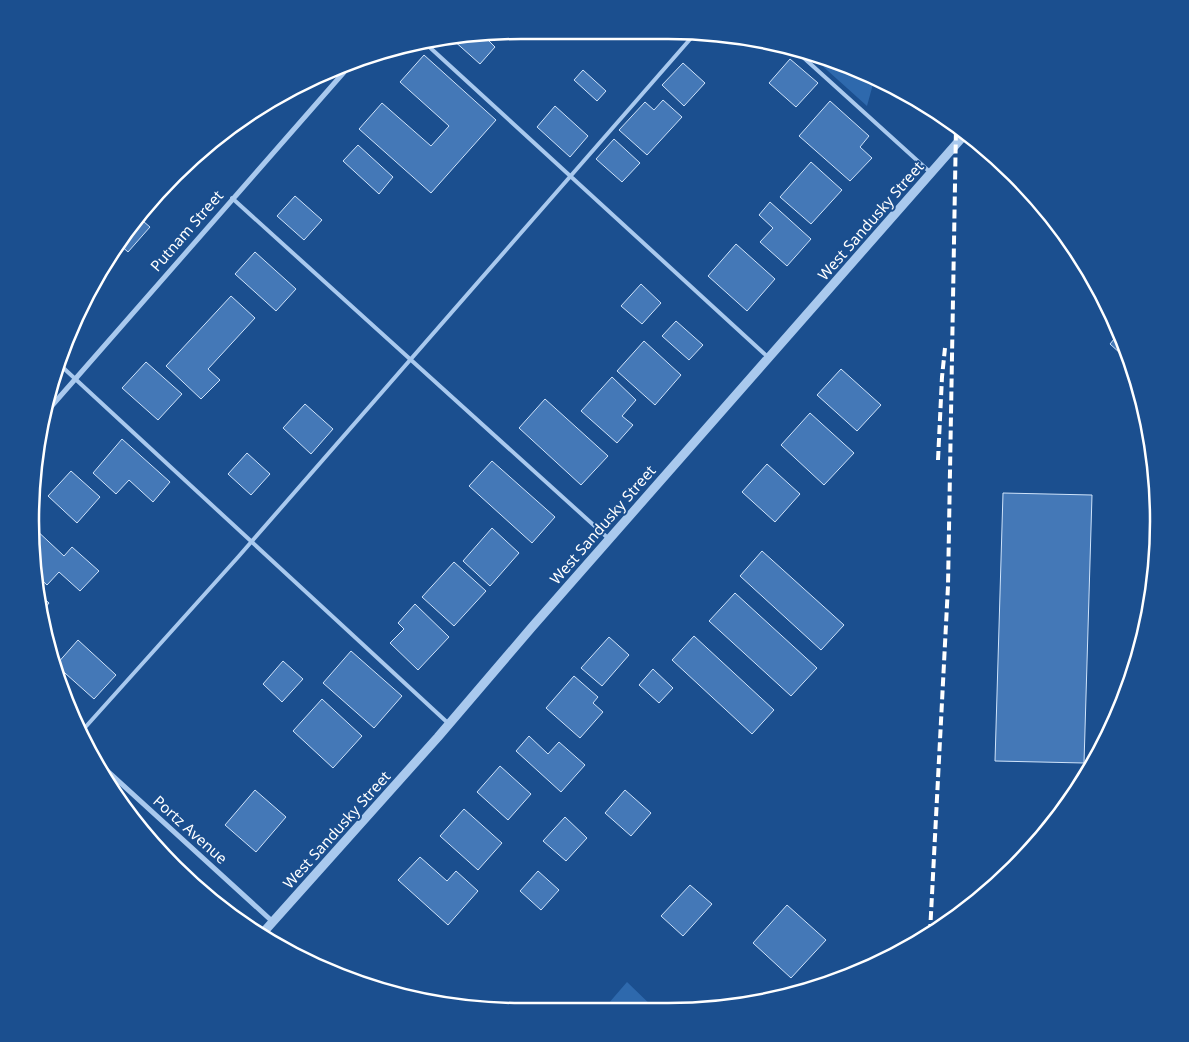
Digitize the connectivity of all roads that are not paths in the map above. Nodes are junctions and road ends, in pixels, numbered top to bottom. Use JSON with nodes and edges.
{"nodes":[{"id":1,"x":690,"y":40,"type":"edge"},
{"id":2,"x":430,"y":48,"type":"edge"},
{"id":3,"x":804,"y":58,"type":"edge"},
{"id":4,"x":344,"y":72,"type":"edge"},
{"id":5,"x":962,"y":138,"type":"edge"},
{"id":6,"x":931,"y":173,"type":"junction"},
{"id":7,"x":571,"y":176,"type":"junction"},
{"id":8,"x":232,"y":198,"type":"junction"},
{"id":9,"x":769,"y":358,"type":"junction"},
{"id":10,"x":410,"y":360,"type":"junction"},
{"id":11,"x":63,"y":368,"type":"edge"},
{"id":12,"x":75,"y":379,"type":"junction"},
{"id":13,"x":53,"y":404,"type":"edge"},
{"id":14,"x":609,"y":539,"type":"junction"},
{"id":15,"x":252,"y":541,"type":"junction"},
{"id":16,"x":449,"y":724,"type":"junction"},
{"id":17,"x":85,"y":728,"type":"edge"},
{"id":18,"x":111,"y":774,"type":"edge"},
{"id":19,"x":272,"y":922,"type":"junction"},
{"id":20,"x":265,"y":930,"type":"edge"}],
"edges":[{"from":1,"to":7,"type":"lane"},
{"from":2,"to":7,"type":"lane"},
{"from":3,"to":6,"type":"lane"},
{"from":4,"to":8,"type":"street","name":"Putnam Street"},
{"from":5,"to":6,"type":"street","name":"West Sandusky Street"},
{"from":6,"to":9,"type":"street","name":"West Sandusky Street"},
{"from":7,"to":9,"type":"lane"},
{"from":7,"to":10,"type":"lane"},
{"from":8,"to":10,"type":"lane"},
{"from":8,"to":12,"type":"street","name":"Putnam Street"},
{"from":9,"to":14,"type":"street","name":"West Sandusky Street"},
{"from":10,"to":14,"type":"lane"},
{"from":10,"to":15,"type":"lane"},
{"from":11,"to":12,"type":"lane"},
{"from":12,"to":13,"type":"street","name":"Putnam Street"},
{"from":12,"to":15,"type":"lane"},
{"from":14,"to":16,"type":"street","name":"West Sandusky Street"},
{"from":15,"to":16,"type":"lane"},
{"from":15,"to":17,"type":"lane"},
{"from":16,"to":19,"type":"street","name":"West Sandusky Street"},
{"from":18,"to":19,"type":"street","name":"Portz Avenue"},
{"from":19,"to":20,"type":"street","name":"West Sandusky Street"}]}
